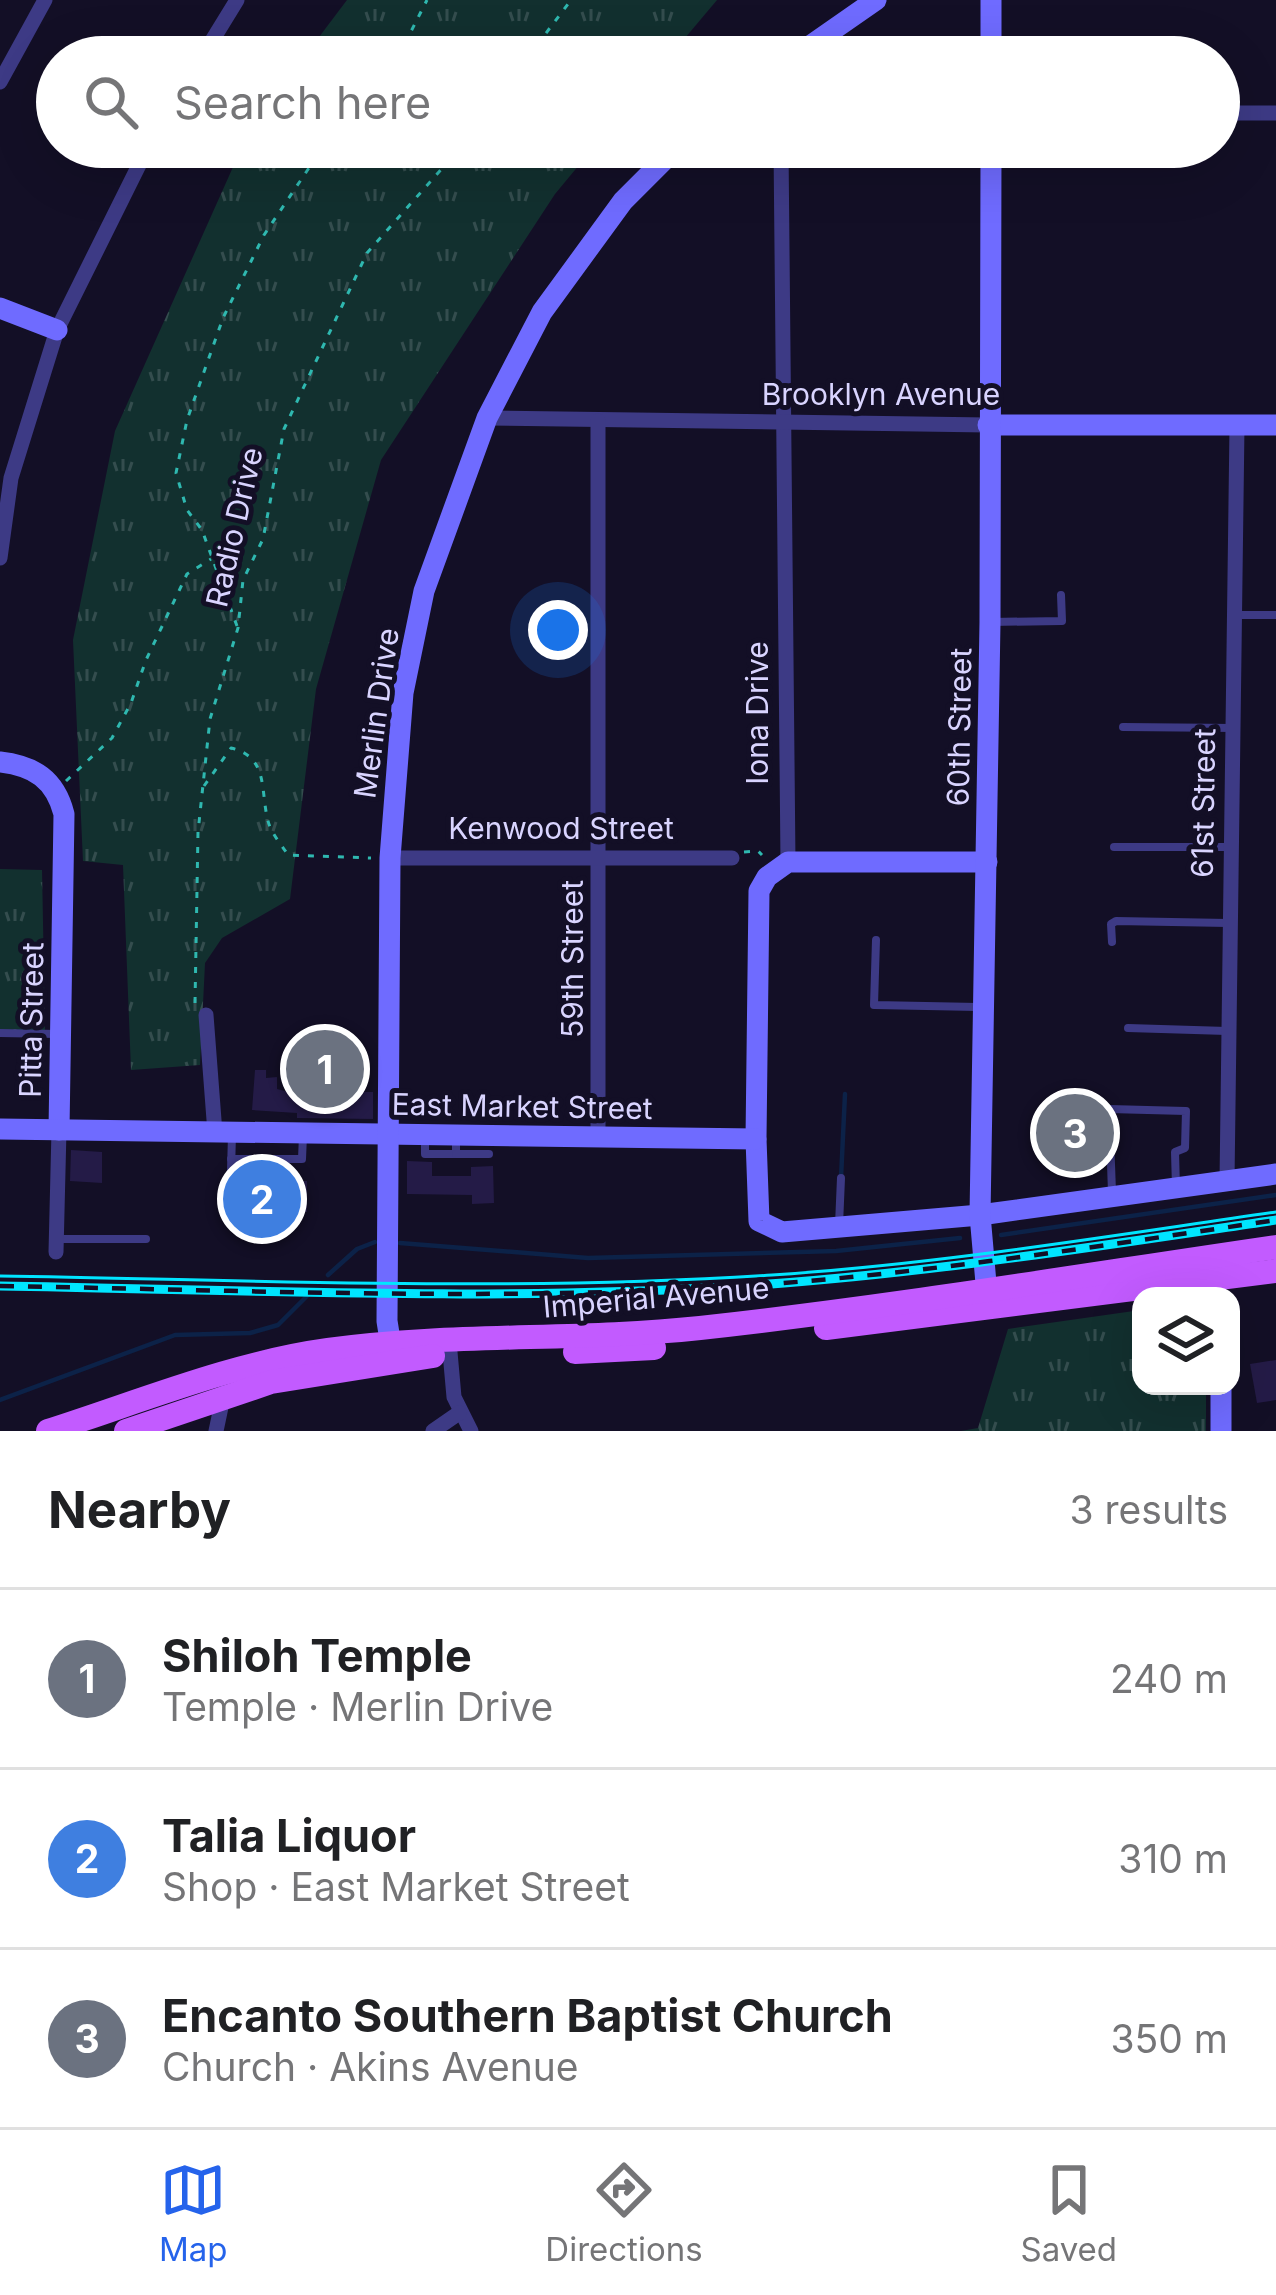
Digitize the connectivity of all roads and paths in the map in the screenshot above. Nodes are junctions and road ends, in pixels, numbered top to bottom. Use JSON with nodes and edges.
{"nodes":[{"id":1,"x":45,"y":0,"type":"edge"},
{"id":2,"x":237,"y":0,"type":"edge"},
{"id":3,"x":427,"y":0,"type":"edge"},
{"id":4,"x":571,"y":0,"type":"edge"},
{"id":5,"x":875,"y":0,"type":"edge"},
{"id":6,"x":991,"y":0,"type":"edge"},
{"id":7,"x":215,"y":36,"type":"edge"},
{"id":8,"x":409,"y":36,"type":"edge"},
{"id":9,"x":544,"y":36,"type":"edge"},
{"id":10,"x":824,"y":36,"type":"edge"},
{"id":11,"x":991,"y":36,"type":"edge"},
{"id":12,"x":0,"y":82,"type":"edge"},
{"id":13,"x":1240,"y":113,"type":"edge"},
{"id":14,"x":1276,"y":113,"type":"edge"},
{"id":15,"x":138,"y":168,"type":"edge"},
{"id":16,"x":309,"y":168,"type":"edge"},
{"id":17,"x":443,"y":168,"type":"edge"},
{"id":18,"x":656,"y":168,"type":"edge"},
{"id":19,"x":781,"y":168,"type":"edge"},
{"id":20,"x":991,"y":168,"type":"edge"},
{"id":21,"x":0,"y":308,"type":"edge"},
{"id":22,"x":57,"y":331,"type":"junction"},
{"id":23,"x":487,"y":418,"type":"junction"},
{"id":24,"x":598,"y":421,"type":"junction"},
{"id":25,"x":785,"y":423,"type":"junction"},
{"id":26,"x":988,"y":424,"type":"junction"},
{"id":27,"x":1276,"y":425,"type":"edge"},
{"id":28,"x":1237,"y":426,"type":"junction"},
{"id":29,"x":0,"y":558,"type":"edge"},
{"id":30,"x":212,"y":558,"type":"junction"},
{"id":31,"x":1061,"y":595,"type":"dead end"},
{"id":32,"x":1236,"y":615,"type":"junction"},
{"id":33,"x":1276,"y":615,"type":"edge"},
{"id":34,"x":990,"y":622,"type":"junction"},
{"id":35,"x":238,"y":628,"type":"junction"},
{"id":36,"x":1123,"y":727,"type":"dead end"},
{"id":37,"x":1234,"y":728,"type":"junction"},
{"id":38,"x":0,"y":763,"type":"edge"},
{"id":39,"x":203,"y":788,"type":"junction"},
{"id":40,"x":56,"y":791,"type":"junction"},
{"id":41,"x":1114,"y":847,"type":"dead end"},
{"id":42,"x":1232,"y":847,"type":"junction"},
{"id":43,"x":390,"y":858,"type":"junction"},
{"id":44,"x":732,"y":858,"type":"joint"},
{"id":45,"x":600,"y":860,"type":"junction"},
{"id":46,"x":987,"y":862,"type":"junction"},
{"id":47,"x":782,"y":865,"type":"junction"},
{"id":48,"x":1230,"y":922,"type":"junction"},
{"id":49,"x":876,"y":940,"type":"dead end"},
{"id":50,"x":1112,"y":942,"type":"dead end"},
{"id":51,"x":985,"y":1007,"type":"junction"},
{"id":52,"x":206,"y":1015,"type":"joint"},
{"id":53,"x":1128,"y":1028,"type":"dead end"},
{"id":54,"x":1228,"y":1031,"type":"junction"},
{"id":55,"x":0,"y":1033,"type":"edge"},
{"id":56,"x":60,"y":1034,"type":"junction"},
{"id":57,"x":0,"y":1129,"type":"edge"},
{"id":58,"x":59,"y":1130,"type":"junction"},
{"id":59,"x":223,"y":1133,"type":"junction"},
{"id":60,"x":303,"y":1134,"type":"junction"},
{"id":61,"x":389,"y":1134,"type":"junction"},
{"id":62,"x":598,"y":1137,"type":"junction"},
{"id":63,"x":756,"y":1139,"type":"junction"},
{"id":64,"x":456,"y":1145,"type":"junction"},
{"id":65,"x":489,"y":1154,"type":"dead end"},
{"id":66,"x":231,"y":1159,"type":"junction"},
{"id":67,"x":1276,"y":1174,"type":"edge"},
{"id":68,"x":841,"y":1178,"type":"dead end"},
{"id":69,"x":1227,"y":1181,"type":"junction"},
{"id":70,"x":1176,"y":1189,"type":"junction"},
{"id":71,"x":1113,"y":1198,"type":"junction"},
{"id":72,"x":230,"y":1205,"type":"dead end"},
{"id":73,"x":980,"y":1215,"type":"junction"},
{"id":74,"x":838,"y":1227,"type":"junction"},
{"id":75,"x":146,"y":1239,"type":"dead end"},
{"id":76,"x":57,"y":1246,"type":"joint"},
{"id":77,"x":1276,"y":1246,"type":"edge"},
{"id":78,"x":1276,"y":1271,"type":"edge"},
{"id":79,"x":1222,"y":1277,"type":"edge"},
{"id":80,"x":986,"y":1298,"type":"junction"},
{"id":81,"x":449,"y":1348,"type":"junction"},
{"id":82,"x":393,"y":1351,"type":"junction"},
{"id":83,"x":224,"y":1385,"type":"junction"},
{"id":84,"x":1221,"y":1395,"type":"edge"},
{"id":85,"x":459,"y":1413,"type":"junction"},
{"id":86,"x":48,"y":1431,"type":"edge"},
{"id":87,"x":125,"y":1431,"type":"edge"},
{"id":88,"x":216,"y":1431,"type":"edge"},
{"id":89,"x":433,"y":1431,"type":"edge"},
{"id":90,"x":471,"y":1431,"type":"edge"},
{"id":91,"x":1221,"y":1431,"type":"edge"}],
"edges":[{"from":1,"to":12,"type":"street"},
{"from":2,"to":7,"type":"street"},
{"from":3,"to":8,"type":"path"},
{"from":4,"to":9,"type":"path"},
{"from":5,"to":10,"type":"street"},
{"from":6,"to":11,"type":"street"},
{"from":13,"to":14,"type":"street"},
{"from":15,"to":22,"type":"street"},
{"from":16,"to":30,"type":"path"},
{"from":17,"to":35,"type":"path","name":"Radio Drive"},
{"from":18,"to":23,"type":"street","name":"Merlin Drive"},
{"from":19,"to":25,"type":"street","name":"Iona Drive"},
{"from":20,"to":26,"type":"street","name":"60th Street"},
{"from":21,"to":22,"type":"street"},
{"from":22,"to":29,"type":"street"},
{"from":23,"to":24,"type":"street","name":"Brooklyn Avenue"},
{"from":23,"to":43,"type":"street","name":"Merlin Drive"},
{"from":24,"to":25,"type":"street","name":"Brooklyn Avenue"},
{"from":24,"to":45,"type":"street","name":"59th Street"},
{"from":25,"to":26,"type":"street","name":"Brooklyn Avenue"},
{"from":25,"to":47,"type":"street","name":"Iona Drive"},
{"from":26,"to":28,"type":"street","name":"Brooklyn Avenue"},
{"from":26,"to":34,"type":"street","name":"60th Street"},
{"from":27,"to":28,"type":"street","name":"Brooklyn Avenue"},
{"from":28,"to":32,"type":"street","name":"61st Street"},
{"from":30,"to":35,"type":"path"},
{"from":30,"to":40,"type":"path"},
{"from":31,"to":34,"type":"lane"},
{"from":32,"to":33,"type":"lane"},
{"from":32,"to":37,"type":"street","name":"61st Street"},
{"from":34,"to":46,"type":"street","name":"60th Street"},
{"from":35,"to":39,"type":"path","name":"Radio Drive"},
{"from":36,"to":37,"type":"lane"},
{"from":37,"to":42,"type":"street","name":"61st Street"},
{"from":38,"to":40,"type":"street"},
{"from":39,"to":43,"type":"path"},
{"from":39,"to":52,"type":"path","name":"Radio Drive"},
{"from":40,"to":56,"type":"street","name":"Pitta Street"},
{"from":41,"to":42,"type":"lane"},
{"from":42,"to":48,"type":"street","name":"61st Street"},
{"from":43,"to":45,"type":"street","name":"Kenwood Street"},
{"from":43,"to":61,"type":"street","name":"Merlin Drive"},
{"from":44,"to":45,"type":"street","name":"Kenwood Street"},
{"from":44,"to":47,"type":"path"},
{"from":45,"to":62,"type":"street","name":"59th Street"},
{"from":46,"to":47,"type":"street"},
{"from":46,"to":51,"type":"street","name":"60th Street"},
{"from":47,"to":63,"type":"street","name":"Iona Drive"},
{"from":48,"to":50,"type":"lane"},
{"from":48,"to":54,"type":"street","name":"61st Street"},
{"from":49,"to":51,"type":"lane"},
{"from":51,"to":73,"type":"street","name":"60th Street"},
{"from":52,"to":59,"type":"street"},
{"from":53,"to":54,"type":"lane"},
{"from":54,"to":69,"type":"street","name":"61st Street"},
{"from":55,"to":56,"type":"lane"},
{"from":56,"to":58,"type":"street","name":"Pitta Street"},
{"from":57,"to":58,"type":"street","name":"East Market Street"},
{"from":58,"to":59,"type":"street","name":"East Market Street"},
{"from":58,"to":76,"type":"street","name":"Pitta Street"},
{"from":59,"to":60,"type":"street","name":"East Market Street"},
{"from":59,"to":66,"type":"lane"},
{"from":60,"to":61,"type":"street","name":"East Market Street"},
{"from":60,"to":66,"type":"lane"},
{"from":61,"to":64,"type":"street","name":"East Market Street"},
{"from":61,"to":82,"type":"street","name":"Merlin Drive"},
{"from":62,"to":63,"type":"street","name":"East Market Street"},
{"from":62,"to":64,"type":"street","name":"East Market Street"},
{"from":63,"to":74,"type":"street","name":"Iona Drive"},
{"from":64,"to":65,"type":"lane"},
{"from":66,"to":72,"type":"lane"},
{"from":67,"to":69,"type":"street"},
{"from":68,"to":74,"type":"lane"},
{"from":69,"to":70,"type":"street"},
{"from":70,"to":71,"type":"street"},
{"from":70,"to":71,"type":"lane"},
{"from":71,"to":73,"type":"street"},
{"from":73,"to":74,"type":"street"},
{"from":73,"to":80,"type":"street","name":"60th Street"},
{"from":75,"to":76,"type":"lane"},
{"from":77,"to":79,"type":"main road","name":"Imperial Avenue"},
{"from":78,"to":79,"type":"main road","name":"Imperial Avenue"},
{"from":79,"to":80,"type":"main road","name":"Imperial Avenue"},
{"from":80,"to":81,"type":"main road","name":"Imperial Avenue"},
{"from":81,"to":82,"type":"main road","name":"Imperial Avenue"},
{"from":81,"to":85,"type":"street"},
{"from":82,"to":83,"type":"main road","name":"Imperial Avenue"},
{"from":83,"to":86,"type":"main road","name":"Imperial Avenue"},
{"from":83,"to":87,"type":"main road","name":"Imperial Avenue"},
{"from":83,"to":88,"type":"street"},
{"from":84,"to":91,"type":"street"},
{"from":85,"to":89,"type":"street"},
{"from":85,"to":90,"type":"street"}]}
